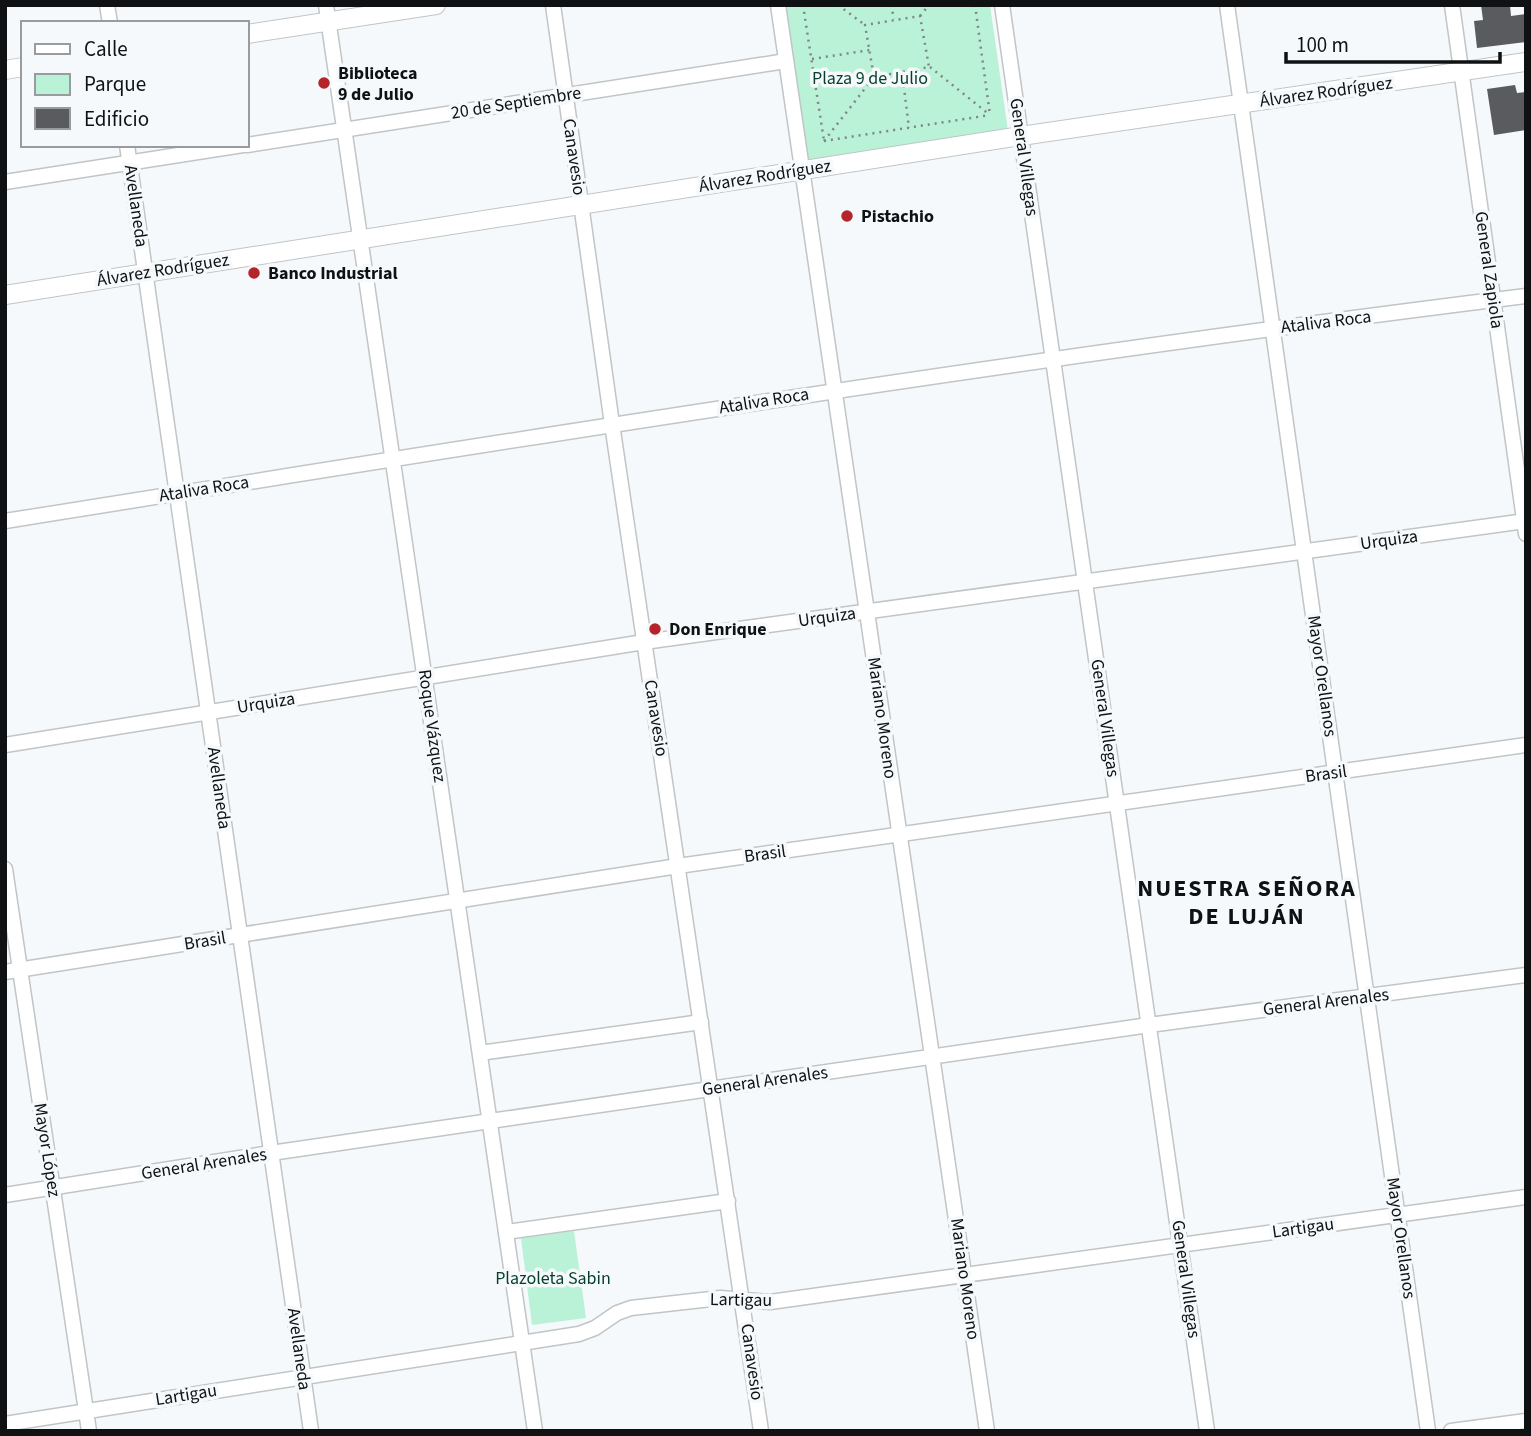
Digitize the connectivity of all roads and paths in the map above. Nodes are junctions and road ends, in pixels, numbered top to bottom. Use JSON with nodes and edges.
{"nodes":[{"id":1,"x":436,"y":5,"type":"edge"},
{"id":2,"x":553,"y":5,"type":"edge"},
{"id":3,"x":778,"y":5,"type":"edge"},
{"id":4,"x":803,"y":5,"type":"edge"},
{"id":5,"x":838,"y":5,"type":"edge"},
{"id":6,"x":891,"y":5,"type":"edge"},
{"id":7,"x":929,"y":5,"type":"edge"},
{"id":8,"x":975,"y":5,"type":"edge"},
{"id":9,"x":1002,"y":5,"type":"edge"},
{"id":10,"x":1227,"y":5,"type":"edge"},
{"id":11,"x":1451,"y":5,"type":"edge"},
{"id":12,"x":328,"y":13,"type":"edge"},
{"id":13,"x":920,"y":16,"type":"junction"},
{"id":14,"x":894,"y":21,"type":"junction"},
{"id":15,"x":866,"y":25,"type":"junction"},
{"id":16,"x":248,"y":34,"type":"edge"},
{"id":17,"x":870,"y":50,"type":"junction"},
{"id":18,"x":812,"y":60,"type":"junction"},
{"id":19,"x":786,"y":61,"type":"junction"},
{"id":20,"x":1526,"y":62,"type":"edge"},
{"id":21,"x":929,"y":67,"type":"junction"},
{"id":22,"x":902,"y":72,"type":"junction"},
{"id":23,"x":1460,"y":72,"type":"junction"},
{"id":24,"x":874,"y":77,"type":"junction"},
{"id":25,"x":566,"y":95,"type":"junction"},
{"id":26,"x":1241,"y":104,"type":"junction"},
{"id":27,"x":990,"y":115,"type":"junction"},
{"id":28,"x":909,"y":128,"type":"junction"},
{"id":29,"x":345,"y":130,"type":"junction"},
{"id":30,"x":1021,"y":136,"type":"junction"},
{"id":31,"x":824,"y":141,"type":"junction"},
{"id":32,"x":248,"y":145,"type":"edge"},
{"id":33,"x":127,"y":147,"type":"edge"},
{"id":34,"x":232,"y":147,"type":"edge"},
{"id":35,"x":130,"y":163,"type":"junction"},
{"id":36,"x":802,"y":170,"type":"junction"},
{"id":37,"x":5,"y":182,"type":"edge"},
{"id":38,"x":581,"y":205,"type":"junction"},
{"id":39,"x":361,"y":239,"type":"junction"},
{"id":40,"x":145,"y":272,"type":"junction"},
{"id":41,"x":5,"y":295,"type":"edge"},
{"id":42,"x":1526,"y":296,"type":"edge"},
{"id":43,"x":1494,"y":300,"type":"junction"},
{"id":44,"x":1273,"y":329,"type":"junction"},
{"id":45,"x":1053,"y":358,"type":"junction"},
{"id":46,"x":834,"y":391,"type":"junction"},
{"id":47,"x":612,"y":424,"type":"junction"},
{"id":48,"x":393,"y":459,"type":"junction"},
{"id":49,"x":177,"y":493,"type":"junction"},
{"id":50,"x":5,"y":521,"type":"edge"},
{"id":51,"x":1525,"y":526,"type":"edge"},
{"id":52,"x":1304,"y":551,"type":"junction"},
{"id":53,"x":1085,"y":581,"type":"junction"},
{"id":54,"x":867,"y":611,"type":"junction"},
{"id":55,"x":644,"y":642,"type":"junction"},
{"id":56,"x":425,"y":677,"type":"junction"},
{"id":57,"x":208,"y":712,"type":"junction"},
{"id":58,"x":5,"y":745,"type":"edge"},
{"id":59,"x":1526,"y":745,"type":"edge"},
{"id":60,"x":1335,"y":772,"type":"junction"},
{"id":61,"x":1117,"y":803,"type":"junction"},
{"id":62,"x":900,"y":834,"type":"junction"},
{"id":63,"x":678,"y":866,"type":"junction"},
{"id":64,"x":5,"y":869,"type":"edge"},
{"id":65,"x":458,"y":901,"type":"junction"},
{"id":66,"x":240,"y":936,"type":"junction"},
{"id":67,"x":13,"y":971,"type":"edge"},
{"id":68,"x":1526,"y":975,"type":"edge"},
{"id":69,"x":1367,"y":997,"type":"junction"},
{"id":70,"x":701,"y":1022,"type":"junction"},
{"id":71,"x":1149,"y":1024,"type":"junction"},
{"id":72,"x":480,"y":1053,"type":"junction"},
{"id":73,"x":932,"y":1056,"type":"junction"},
{"id":74,"x":711,"y":1088,"type":"junction"},
{"id":75,"x":490,"y":1121,"type":"junction"},
{"id":76,"x":271,"y":1153,"type":"junction"},
{"id":77,"x":53,"y":1188,"type":"junction"},
{"id":78,"x":5,"y":1195,"type":"edge"},
{"id":79,"x":1526,"y":1197,"type":"edge"},
{"id":80,"x":728,"y":1201,"type":"junction"},
{"id":81,"x":1398,"y":1215,"type":"junction"},
{"id":82,"x":506,"y":1232,"type":"junction"},
{"id":83,"x":1181,"y":1244,"type":"junction"},
{"id":84,"x":965,"y":1275,"type":"junction"},
{"id":85,"x":743,"y":1299,"type":"junction"},
{"id":86,"x":523,"y":1342,"type":"junction"},
{"id":87,"x":303,"y":1376,"type":"junction"},
{"id":88,"x":86,"y":1411,"type":"junction"},
{"id":89,"x":1526,"y":1421,"type":"edge"},
{"id":90,"x":5,"y":1423,"type":"edge"},
{"id":91,"x":89,"y":1431,"type":"edge"},
{"id":92,"x":311,"y":1431,"type":"edge"},
{"id":93,"x":536,"y":1431,"type":"edge"},
{"id":94,"x":761,"y":1431,"type":"edge"},
{"id":95,"x":988,"y":1431,"type":"edge"},
{"id":96,"x":1207,"y":1431,"type":"edge"},
{"id":97,"x":1428,"y":1431,"type":"edge"},
{"id":98,"x":1451,"y":1431,"type":"edge"}],
"edges":[{"from":1,"to":12,"type":"main road"},
{"from":2,"to":25,"type":"street","name":"Canavesio"},
{"from":3,"to":19,"type":"street","name":"Mariano Moreno"},
{"from":4,"to":18,"type":"path"},
{"from":5,"to":15,"type":"path"},
{"from":6,"to":14,"type":"path"},
{"from":7,"to":13,"type":"path"},
{"from":8,"to":27,"type":"path"},
{"from":9,"to":30,"type":"street","name":"General Villegas"},
{"from":10,"to":26,"type":"street","name":"Mayor Orellanos"},
{"from":11,"to":23,"type":"street","name":"General Zapiola"},
{"from":12,"to":16,"type":"main road"},
{"from":12,"to":29,"type":"street","name":"Roque Vázquez"},
{"from":13,"to":14,"type":"path"},
{"from":13,"to":21,"type":"path"},
{"from":14,"to":15,"type":"path"},
{"from":15,"to":17,"type":"path"},
{"from":17,"to":18,"type":"path"},
{"from":17,"to":24,"type":"path"},
{"from":18,"to":31,"type":"path"},
{"from":19,"to":25,"type":"street","name":"20 de Septiembre"},
{"from":19,"to":36,"type":"street","name":"Mariano Moreno"},
{"from":20,"to":23,"type":"main road","name":"Álvarez Rodríguez"},
{"from":21,"to":22,"type":"path"},
{"from":21,"to":27,"type":"path"},
{"from":22,"to":24,"type":"path"},
{"from":22,"to":28,"type":"path"},
{"from":23,"to":26,"type":"main road","name":"Álvarez Rodríguez"},
{"from":23,"to":43,"type":"street","name":"General Zapiola"},
{"from":24,"to":31,"type":"path"},
{"from":25,"to":29,"type":"street","name":"20 de Septiembre"},
{"from":25,"to":38,"type":"street","name":"Canavesio"},
{"from":26,"to":30,"type":"main road","name":"Álvarez Rodríguez"},
{"from":26,"to":44,"type":"street","name":"Mayor Orellanos"},
{"from":27,"to":28,"type":"path"},
{"from":28,"to":31,"type":"path"},
{"from":29,"to":32,"type":"street","name":"20 de Septiembre"},
{"from":29,"to":39,"type":"street","name":"Roque Vázquez"},
{"from":30,"to":36,"type":"main road","name":"Álvarez Rodríguez"},
{"from":30,"to":45,"type":"street","name":"General Villegas"},
{"from":33,"to":35,"type":"street","name":"Avellaneda"},
{"from":34,"to":35,"type":"street","name":"20 de Septiembre"},
{"from":35,"to":37,"type":"street","name":"20 de Septiembre"},
{"from":35,"to":40,"type":"street","name":"Avellaneda"},
{"from":36,"to":38,"type":"main road","name":"Álvarez Rodríguez"},
{"from":36,"to":46,"type":"street","name":"Mariano Moreno"},
{"from":38,"to":39,"type":"main road","name":"Álvarez Rodríguez"},
{"from":38,"to":47,"type":"street","name":"Canavesio"},
{"from":39,"to":40,"type":"main road","name":"Álvarez Rodríguez"},
{"from":39,"to":48,"type":"street","name":"Roque Vázquez"},
{"from":40,"to":41,"type":"main road","name":"Álvarez Rodríguez"},
{"from":40,"to":49,"type":"street","name":"Avellaneda"},
{"from":42,"to":43,"type":"street","name":"Ataliva Roca"},
{"from":43,"to":44,"type":"street","name":"Ataliva Roca"},
{"from":43,"to":51,"type":"street","name":"General Zapiola"},
{"from":44,"to":45,"type":"street","name":"Ataliva Roca"},
{"from":44,"to":52,"type":"street","name":"Mayor Orellanos"},
{"from":45,"to":46,"type":"street","name":"Ataliva Roca"},
{"from":45,"to":53,"type":"street","name":"General Villegas"},
{"from":46,"to":47,"type":"street","name":"Ataliva Roca"},
{"from":46,"to":54,"type":"street","name":"Mariano Moreno"},
{"from":47,"to":48,"type":"street","name":"Ataliva Roca"},
{"from":47,"to":55,"type":"street","name":"Canavesio"},
{"from":48,"to":49,"type":"street","name":"Ataliva Roca"},
{"from":48,"to":56,"type":"street","name":"Roque Vázquez"},
{"from":49,"to":50,"type":"street","name":"Ataliva Roca"},
{"from":49,"to":57,"type":"street","name":"Avellaneda"},
{"from":51,"to":52,"type":"street","name":"Urquiza"},
{"from":52,"to":53,"type":"street","name":"Urquiza"},
{"from":52,"to":60,"type":"street","name":"Mayor Orellanos"},
{"from":53,"to":54,"type":"street","name":"Urquiza"},
{"from":53,"to":61,"type":"street","name":"General Villegas"},
{"from":54,"to":55,"type":"street","name":"Urquiza"},
{"from":54,"to":62,"type":"street","name":"Mariano Moreno"},
{"from":55,"to":56,"type":"street","name":"Urquiza"},
{"from":55,"to":63,"type":"street","name":"Canavesio"},
{"from":56,"to":57,"type":"street","name":"Urquiza"},
{"from":56,"to":65,"type":"street","name":"Roque Vázquez"},
{"from":57,"to":58,"type":"street","name":"Urquiza"},
{"from":57,"to":66,"type":"street","name":"Avellaneda"},
{"from":59,"to":60,"type":"street","name":"Brasil"},
{"from":60,"to":61,"type":"street","name":"Brasil"},
{"from":60,"to":69,"type":"street","name":"Mayor Orellanos"},
{"from":61,"to":62,"type":"street","name":"Brasil"},
{"from":61,"to":71,"type":"street","name":"General Villegas"},
{"from":62,"to":63,"type":"street","name":"Brasil"},
{"from":62,"to":73,"type":"street","name":"Mariano Moreno"},
{"from":63,"to":65,"type":"street","name":"Brasil"},
{"from":63,"to":70,"type":"street","name":"Canavesio"},
{"from":64,"to":67,"type":"street","name":"Mayor López"},
{"from":65,"to":66,"type":"street","name":"Brasil"},
{"from":65,"to":72,"type":"street","name":"Roque Vázquez"},
{"from":66,"to":67,"type":"street","name":"Brasil"},
{"from":66,"to":76,"type":"street","name":"Avellaneda"},
{"from":67,"to":77,"type":"street","name":"Mayor López"},
{"from":68,"to":69,"type":"street","name":"General Arenales"},
{"from":69,"to":71,"type":"street","name":"General Arenales"},
{"from":69,"to":81,"type":"street","name":"Mayor Orellanos"},
{"from":70,"to":72,"type":"street"},
{"from":70,"to":74,"type":"street","name":"Canavesio"},
{"from":71,"to":73,"type":"street","name":"General Arenales"},
{"from":71,"to":83,"type":"street","name":"General Villegas"},
{"from":72,"to":75,"type":"street","name":"Roque Vázquez"},
{"from":73,"to":74,"type":"street","name":"General Arenales"},
{"from":73,"to":84,"type":"street","name":"Mariano Moreno"},
{"from":74,"to":75,"type":"street","name":"General Arenales"},
{"from":74,"to":80,"type":"street","name":"Canavesio"},
{"from":75,"to":76,"type":"street","name":"General Arenales"},
{"from":75,"to":82,"type":"street","name":"Roque Vázquez"},
{"from":76,"to":77,"type":"street","name":"General Arenales"},
{"from":76,"to":87,"type":"street","name":"Avellaneda"},
{"from":77,"to":78,"type":"street","name":"General Arenales"},
{"from":77,"to":88,"type":"street","name":"Mayor López"},
{"from":79,"to":81,"type":"street","name":"Lartigau"},
{"from":80,"to":82,"type":"street"},
{"from":80,"to":85,"type":"street","name":"Canavesio"},
{"from":81,"to":83,"type":"street","name":"Lartigau"},
{"from":81,"to":97,"type":"street","name":"Mayor Orellanos"},
{"from":82,"to":86,"type":"street","name":"Roque Vázquez"},
{"from":83,"to":84,"type":"street","name":"Lartigau"},
{"from":83,"to":96,"type":"street","name":"General Villegas"},
{"from":84,"to":85,"type":"street","name":"Lartigau"},
{"from":84,"to":95,"type":"street","name":"Mariano Moreno"},
{"from":85,"to":86,"type":"street","name":"Lartigau"},
{"from":85,"to":94,"type":"street","name":"Canavesio"},
{"from":86,"to":87,"type":"street","name":"Lartigau"},
{"from":86,"to":93,"type":"street","name":"Roque Vázquez"},
{"from":87,"to":88,"type":"street","name":"Lartigau"},
{"from":87,"to":92,"type":"street","name":"Avellaneda"},
{"from":88,"to":90,"type":"street","name":"Lartigau"},
{"from":88,"to":91,"type":"street","name":"Mayor López"},
{"from":89,"to":98,"type":"street"}]}
